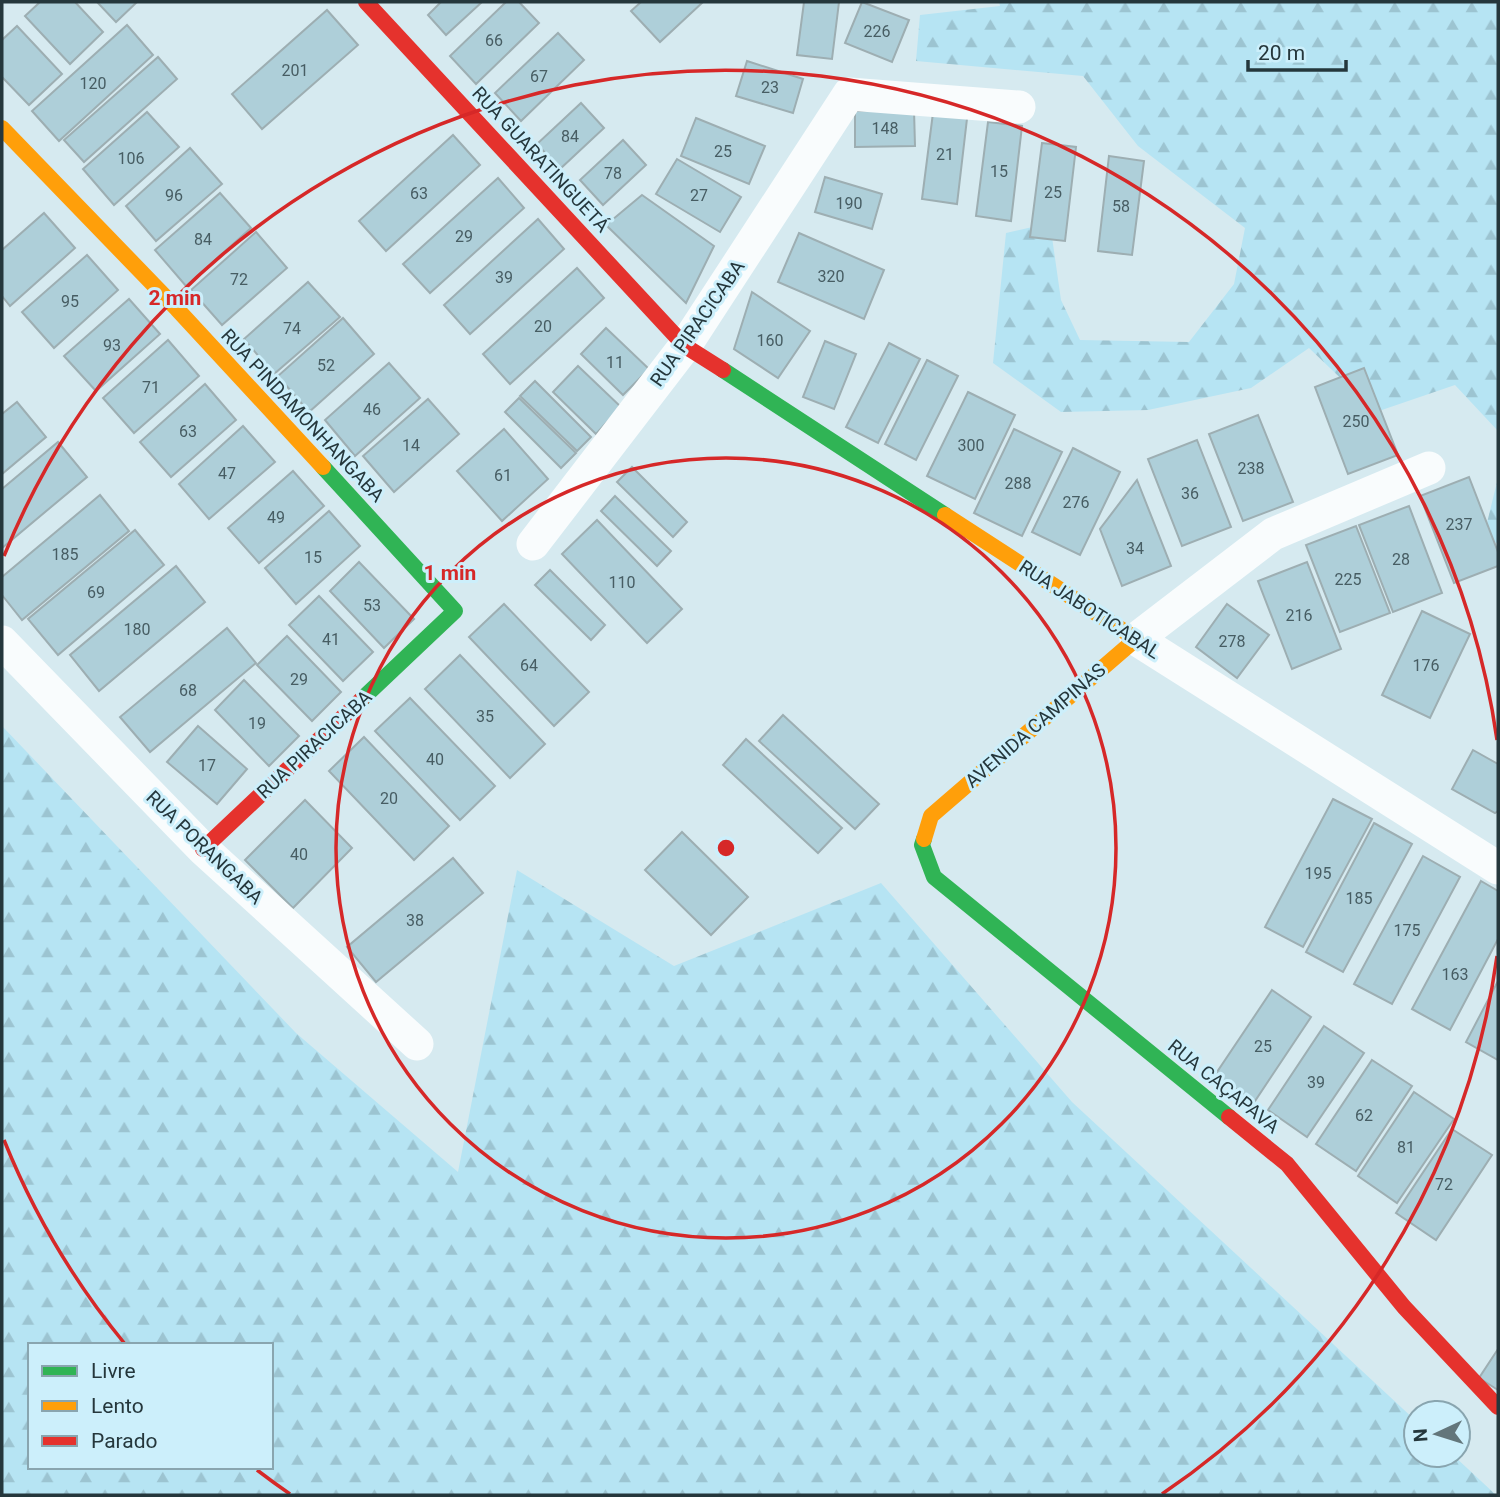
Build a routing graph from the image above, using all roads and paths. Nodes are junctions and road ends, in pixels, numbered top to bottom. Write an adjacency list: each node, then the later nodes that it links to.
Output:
1 (366, 2): 4 (street, RUA GUARATINGUETÁ)
2 (1019, 107): 4 (street, RUA PIRACICABA)
3 (2, 128): 7 (street, RUA PINDAMONHANGABA)
4 (685, 346): 6 (street, RUA PIRACICABA); 8 (street, RUA JABOTICABAL)
5 (1429, 468): 8 (street, AVENIDA CAMPINAS)
6 (533, 544)
7 (455, 611): 11 (street, RUA PIRACICABA)
8 (1136, 639): 10 (street, AVENIDA CAMPINAS); 12 (street, RUA JABOTICABAL)
9 (2, 642): 11 (street, RUA PORANGABA)
10 (931, 816): 14 (street, RUA CAÇAPAVA)
11 (203, 849): 13 (street, RUA PORANGABA)
12 (1498, 868)
13 (417, 1044)
14 (1498, 1407)

